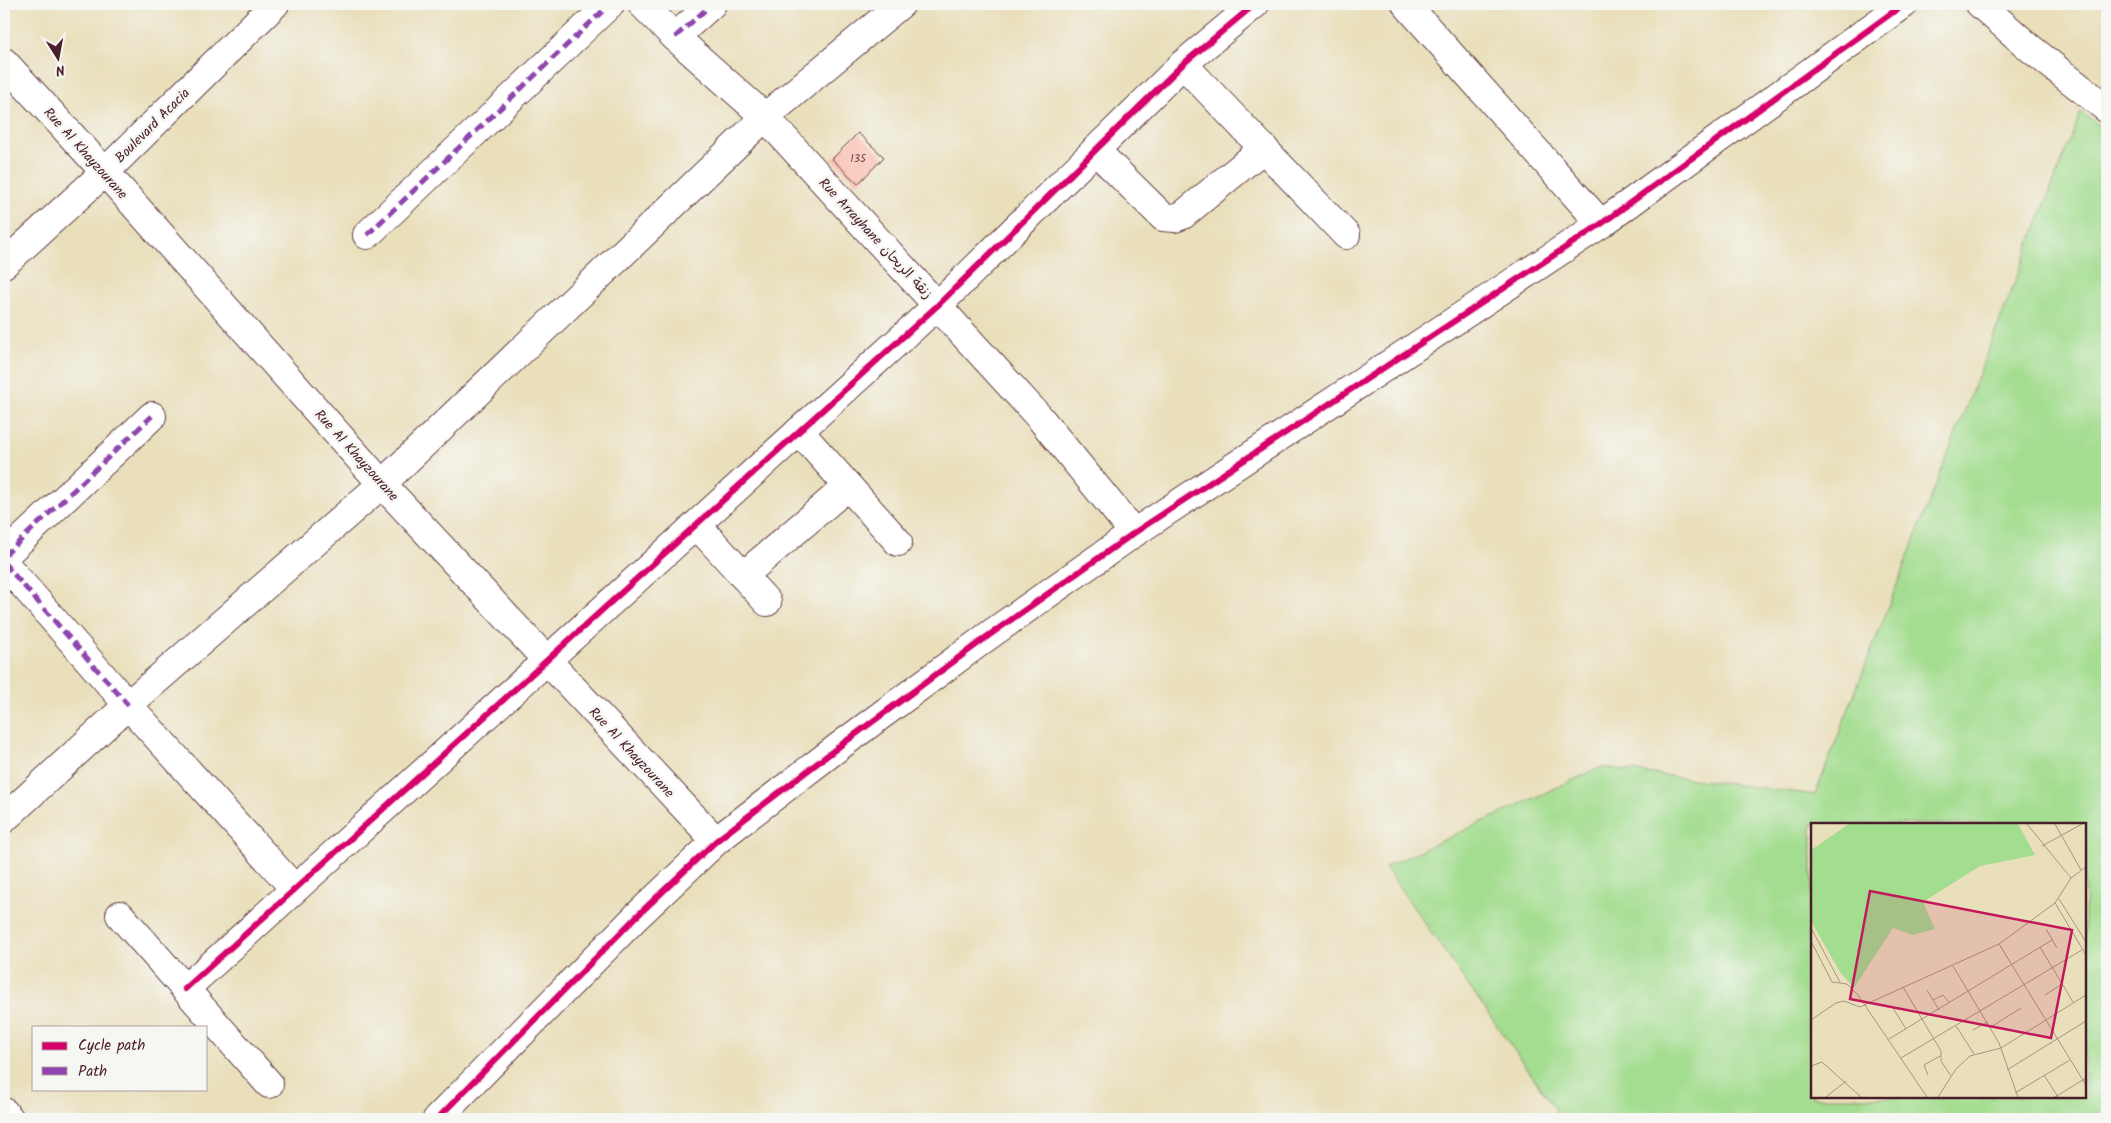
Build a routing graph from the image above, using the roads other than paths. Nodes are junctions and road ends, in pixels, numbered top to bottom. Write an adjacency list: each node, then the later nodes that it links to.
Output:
1 (275, 4): 17 (street, Boulevard Acacia)
2 (610, 4): 20 (street)
3 (642, 4): 10 (street, Rue Arrayhane زنقة الريحان)
4 (712, 4): 10 (street)
5 (901, 4): 14 (street)
6 (1255, 4): 12 (street)
7 (1406, 4): 18 (street)
8 (1904, 4): 18 (street)
9 (1980, 4): 13 (street)
10 (675, 37): 14 (street, Rue Arrayhane زنقة الريحان)
11 (4, 62): 17 (street, Rue Al Khayzourane)
12 (1183, 64): 15 (street); 16 (street)
13 (2107, 109)
14 (765, 117): 22 (street, Rue Arrayhane زنقة الريحان); 25 (street)
15 (1264, 148): 16 (street); 19 (street)
16 (1095, 150): 22 (street)
17 (105, 172): 21 (street, Boulevard Acacia); 25 (street, Rue Al Khayzourane)
18 (1601, 224): 28 (street)
19 (1346, 234)
20 (367, 236)
21 (4, 264)
22 (938, 305): 24 (street); 28 (street, Rue Arrayhane زنقة الريحان)
23 (152, 416): 30 (street)
24 (799, 431): 26 (street); 27 (street)
25 (382, 484): 34 (street, Rue Al Khayzourane); 35 (street)
26 (848, 486): 29 (street); 32 (street)
27 (697, 525): 32 (street); 34 (street)
28 (1134, 533): 37 (street)
29 (898, 542)
30 (4, 556)
31 (4, 563): 35 (street)
32 (743, 576): 33 (street)
33 (767, 602)
34 (547, 662): 37 (street, Rue Al Khayzourane); 38 (street)
35 (128, 705): 36 (street); 38 (street)
36 (4, 819)
37 (716, 841): 44 (street)
38 (294, 888): 40 (street)
39 (120, 915): 40 (street)
40 (185, 989): 41 (street)
41 (269, 1084)
42 (4, 1112): 43 (street)
43 (10, 1119)
44 (437, 1119)

